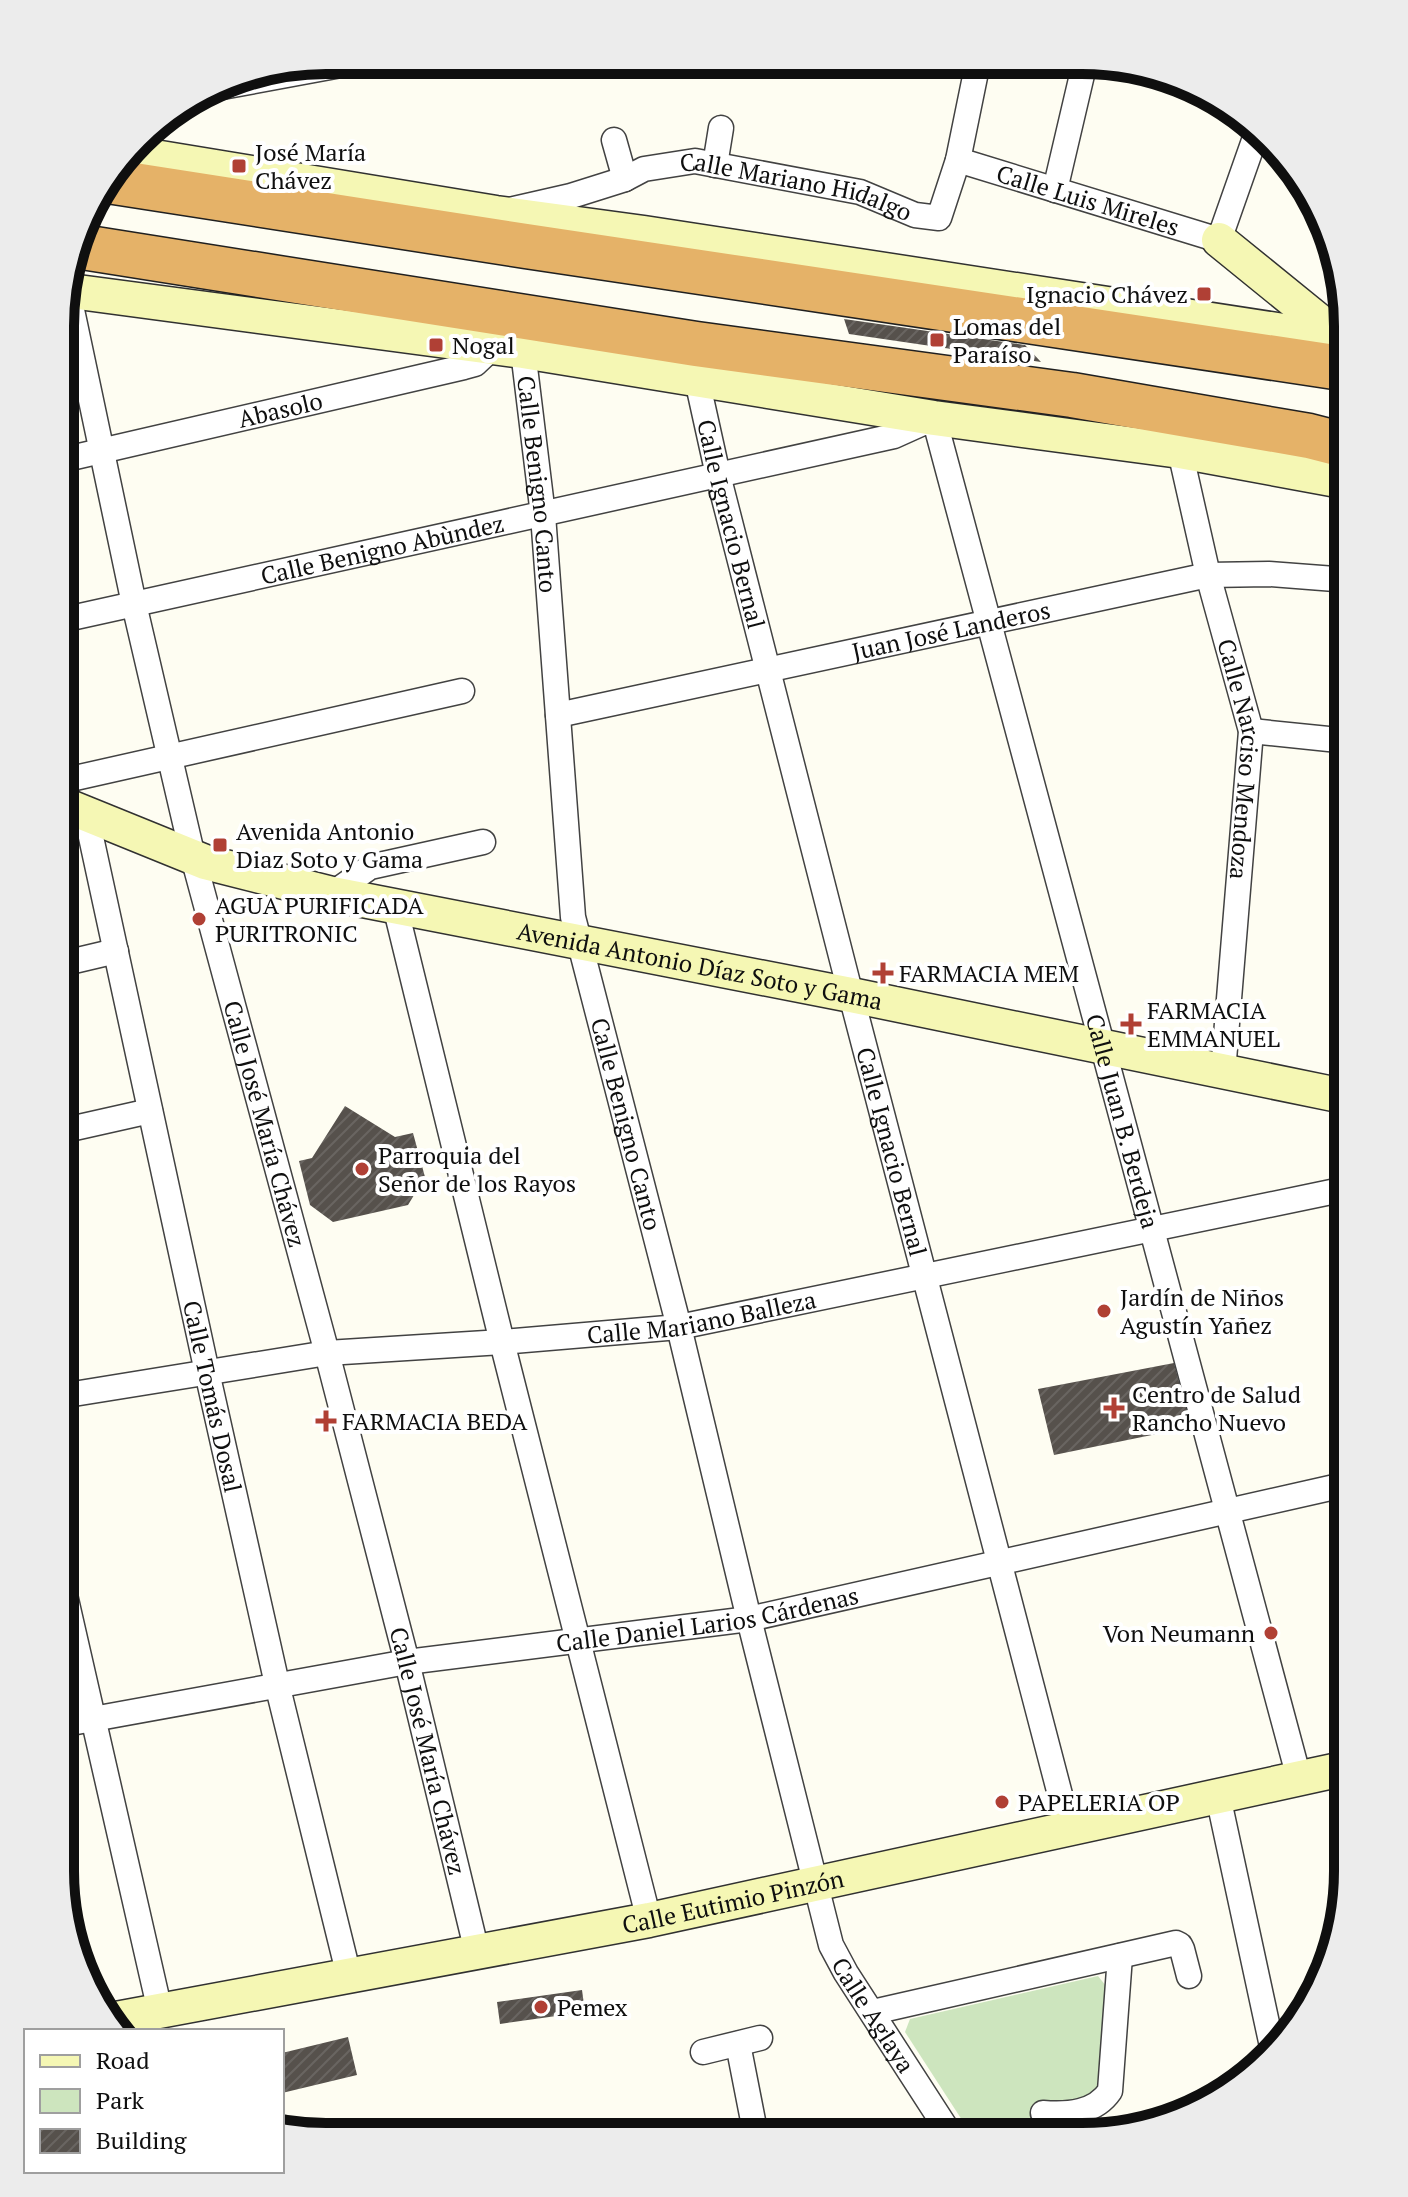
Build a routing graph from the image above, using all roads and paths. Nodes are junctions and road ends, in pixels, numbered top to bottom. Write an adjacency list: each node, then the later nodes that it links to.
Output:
1 (976, 74): 7 (street, Calle Mariano Hidalgo)
2 (1082, 74): 12 (street)
3 (721, 128): 8 (street)
4 (614, 140): 10 (street)
5 (1253, 142): 15 (street)
6 (142, 155): 9 (street)
7 (958, 160): 8 (street, Calle Mariano Hidalgo); 12 (street, Calle Luis Mireles)
8 (715, 165): 10 (street, Calle Mariano Hidalgo)
9 (220, 167): 13 (street); 14 (street)
10 (625, 179): 14 (street, Calle Mariano Hidalgo)
11 (119, 183): 13 (highway)
12 (1055, 190): 15 (street, Calle Luis Mireles)
13 (298, 210): 20 (highway)
14 (496, 213): 21 (street)
15 (1219, 240): 19 (street)
16 (86, 248): 25 (highway)
17 (76, 292): 22 (street)
18 (74, 331): 26 (street, Calle José María Chávez)
19 (1334, 340)
20 (1334, 348)
21 (1334, 348)
22 (508, 349): 23 (street); 26 (street, Abasolo); 31 (street, Calle Benigno Canto)
23 (697, 380): 24 (street); 29 (street, Calle Ignacio Bernal)
24 (934, 418): 27 (street); 29 (street, Calle Benigno Abùndez); 36 (street, Calle Juan B. Berdeja)
25 (1334, 442)
26 (101, 451): 28 (street, Abasolo); 34 (street, Calle José María Chávez)
27 (1180, 451): 30 (street); 32 (street, Calle Narciso Mendoza)
28 (74, 457)
29 (718, 475): 31 (street, Calle Benigno Abùndez); 37 (street, Calle Ignacio Bernal)
30 (1334, 479)
31 (543, 515): 34 (street, Calle Benigno Abùndez); 39 (street, Calle Benigno Canto)
32 (1208, 575): 33 (street, Juan José Landeros); 36 (street, Juan José Landeros); 40 (street, Calle Narciso Mendoza)
33 (1334, 579)
34 (134, 604): 35 (street, Calle Benigno Abùndez); 42 (street, Calle José María Chávez)
35 (74, 617)
36 (989, 622): 37 (street, Juan José Landeros); 53 (street, Calle Juan B. Berdeja)
37 (768, 670): 39 (street, Juan José Landeros); 52 (street, Calle Ignacio Bernal)
38 (462, 691): 42 (street)
39 (558, 715): 49 (street, Calle Benigno Canto)
40 (1251, 731): 41 (street); 54 (street, Calle Narciso Mendoza)
41 (1334, 740)
42 (170, 756): 43 (street); 46 (street, Calle José María Chávez)
43 (74, 778)
44 (74, 809): 46 (street, Avenida Antonio Díaz Soto y Gama); 50 (street, Calle Tomás Dosal)
45 (483, 842): 47 (street)
46 (193, 857): 47 (street, Avenida Antonio Díaz Soto y Gama); 63 (street, Calle José María Chávez)
47 (332, 894): 48 (street, Avenida Antonio Díaz Soto y Gama)
48 (395, 906): 49 (street, Avenida Antonio Díaz Soto y Gama); 62 (street)
49 (580, 941): 52 (street, Avenida Antonio Díaz Soto y Gama); 61 (street, Calle Benigno Canto)
50 (116, 951): 51 (street); 56 (street, Calle Tomás Dosal)
51 (74, 961)
52 (851, 995): 53 (street, Avenida Antonio Díaz Soto y Gama); 60 (street, Calle Ignacio Bernal)
53 (1103, 1048): 54 (street, Avenida Antonio Díaz Soto y Gama); 59 (street, Calle Juan B. Berdeja)
54 (1223, 1072): 55 (street, Avenida Antonio Díaz Soto y Gama)
55 (1334, 1094)
56 (150, 1111): 57 (street); 64 (street, Calle Tomás Dosal)
57 (74, 1128)
58 (1333, 1192): 59 (street, Calle Mariano Balleza)
59 (1152, 1229): 60 (street, Calle Mariano Balleza); 67 (street, Calle Juan B. Berdeja)
60 (926, 1276): 61 (street, Calle Mariano Balleza); 68 (street, Calle Ignacio Bernal)
61 (679, 1327): 62 (street, Calle Mariano Balleza); 69 (street, Calle Benigno Canto)
62 (502, 1342): 63 (street, Calle Mariano Balleza); 71 (street)
63 (327, 1353): 64 (street, Calle Mariano Balleza); 72 (street, Calle José María Chávez)
64 (207, 1372): 65 (street, Calle Mariano Balleza); 73 (street, Calle Tomás Dosal)
65 (74, 1394)
66 (1333, 1487): 67 (street, Calle Daniel Larios Cárdenas)
67 (1227, 1511): 68 (street, Calle Daniel Larios Cárdenas); 77 (street, Calle Juan B. Berdeja)
68 (1001, 1563): 69 (street, Calle Daniel Larios Cárdenas); 79 (street, Calle Ignacio Bernal)
69 (749, 1619): 71 (street, Calle Daniel Larios Cárdenas); 80 (street, Calle Benigno Canto)
70 (74, 1635): 74 (street)
71 (577, 1640): 72 (street, Calle Daniel Larios Cárdenas); 81 (street)
72 (407, 1662): 73 (street, Calle Daniel Larios Cárdenas); 82 (street, Calle José María Chávez)
73 (277, 1684): 74 (street, Calle Daniel Larios Cárdenas); 84 (street, Calle Tomás Dosal)
74 (93, 1719): 75 (street, Calle Daniel Larios Cárdenas); 86 (street)
75 (74, 1722)
76 (1333, 1771): 77 (street, Calle Eutimio Pinzón)
77 (1299, 1778): 78 (street, Calle Eutimio Pinzón)
78 (1218, 1796): 79 (street, Calle Eutimio Pinzón); 89 (street)
79 (1069, 1829): 80 (street, Calle Eutimio Pinzón)
80 (814, 1884): 81 (street, Calle Eutimio Pinzón); 87 (street, Calle Aglaya)
81 (649, 1920): 82 (street, Calle Eutimio Pinzón)
82 (477, 1952): 84 (street, Calle Eutimio Pinzón)
83 (1120, 1956): 85 (street); 87 (street); 91 (street)
84 (349, 1976): 86 (street, Calle Eutimio Pinzón)
85 (1189, 1976)
86 (160, 2011): 88 (street, Calle Eutimio Pinzón)
87 (873, 2012): 93 (street, Calle Aglaya)
88 (122, 2018)
89 (1270, 2038)
90 (703, 2052): 92 (street)
91 (1043, 2113)
92 (755, 2123)
93 (943, 2123)

